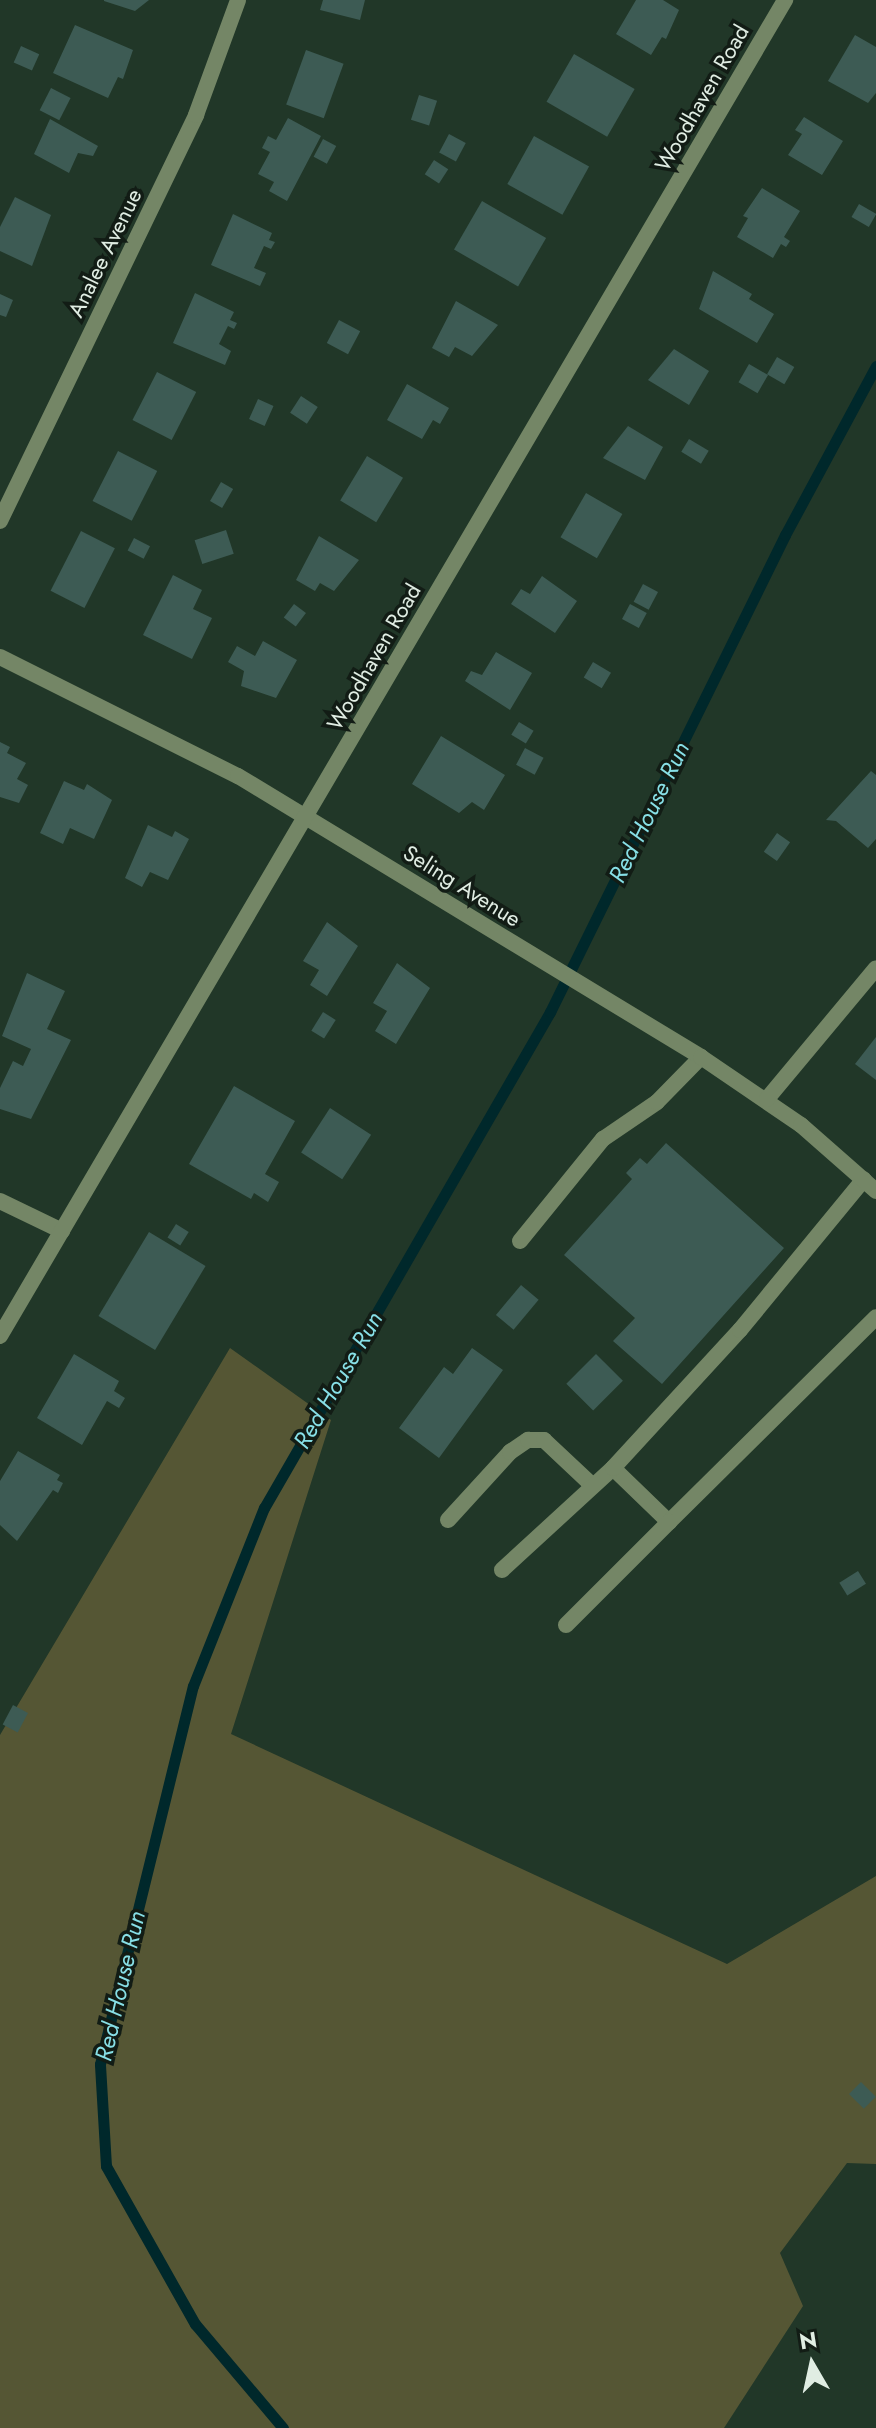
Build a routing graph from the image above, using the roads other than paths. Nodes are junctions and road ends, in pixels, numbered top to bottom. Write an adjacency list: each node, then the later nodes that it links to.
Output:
1 (238, 0): 3 (street, Analee Avenue)
2 (785, 0): 5 (street, Woodhaven Road)
3 (0, 521)
4 (0, 657): 5 (street, Seling Avenue)
5 (306, 816): 7 (street, Seling Avenue); 12 (street, Woodhaven Road)
6 (876, 968): 8 (street)
7 (701, 1057): 8 (street, Seling Avenue); 13 (street)
8 (767, 1099): 9 (street, Seling Avenue)
9 (864, 1179): 10 (street, Seling Avenue); 16 (street)
10 (876, 1191)
11 (0, 1201): 12 (street)
12 (62, 1231): 15 (street, Woodhaven Road)
13 (520, 1241)
14 (876, 1317): 19 (street)
15 (0, 1336)
16 (613, 1468): 17 (street); 19 (street)
17 (593, 1486): 18 (street); 20 (street)
18 (448, 1520)
19 (669, 1522): 21 (street)
20 (502, 1570)
21 (566, 1625)

